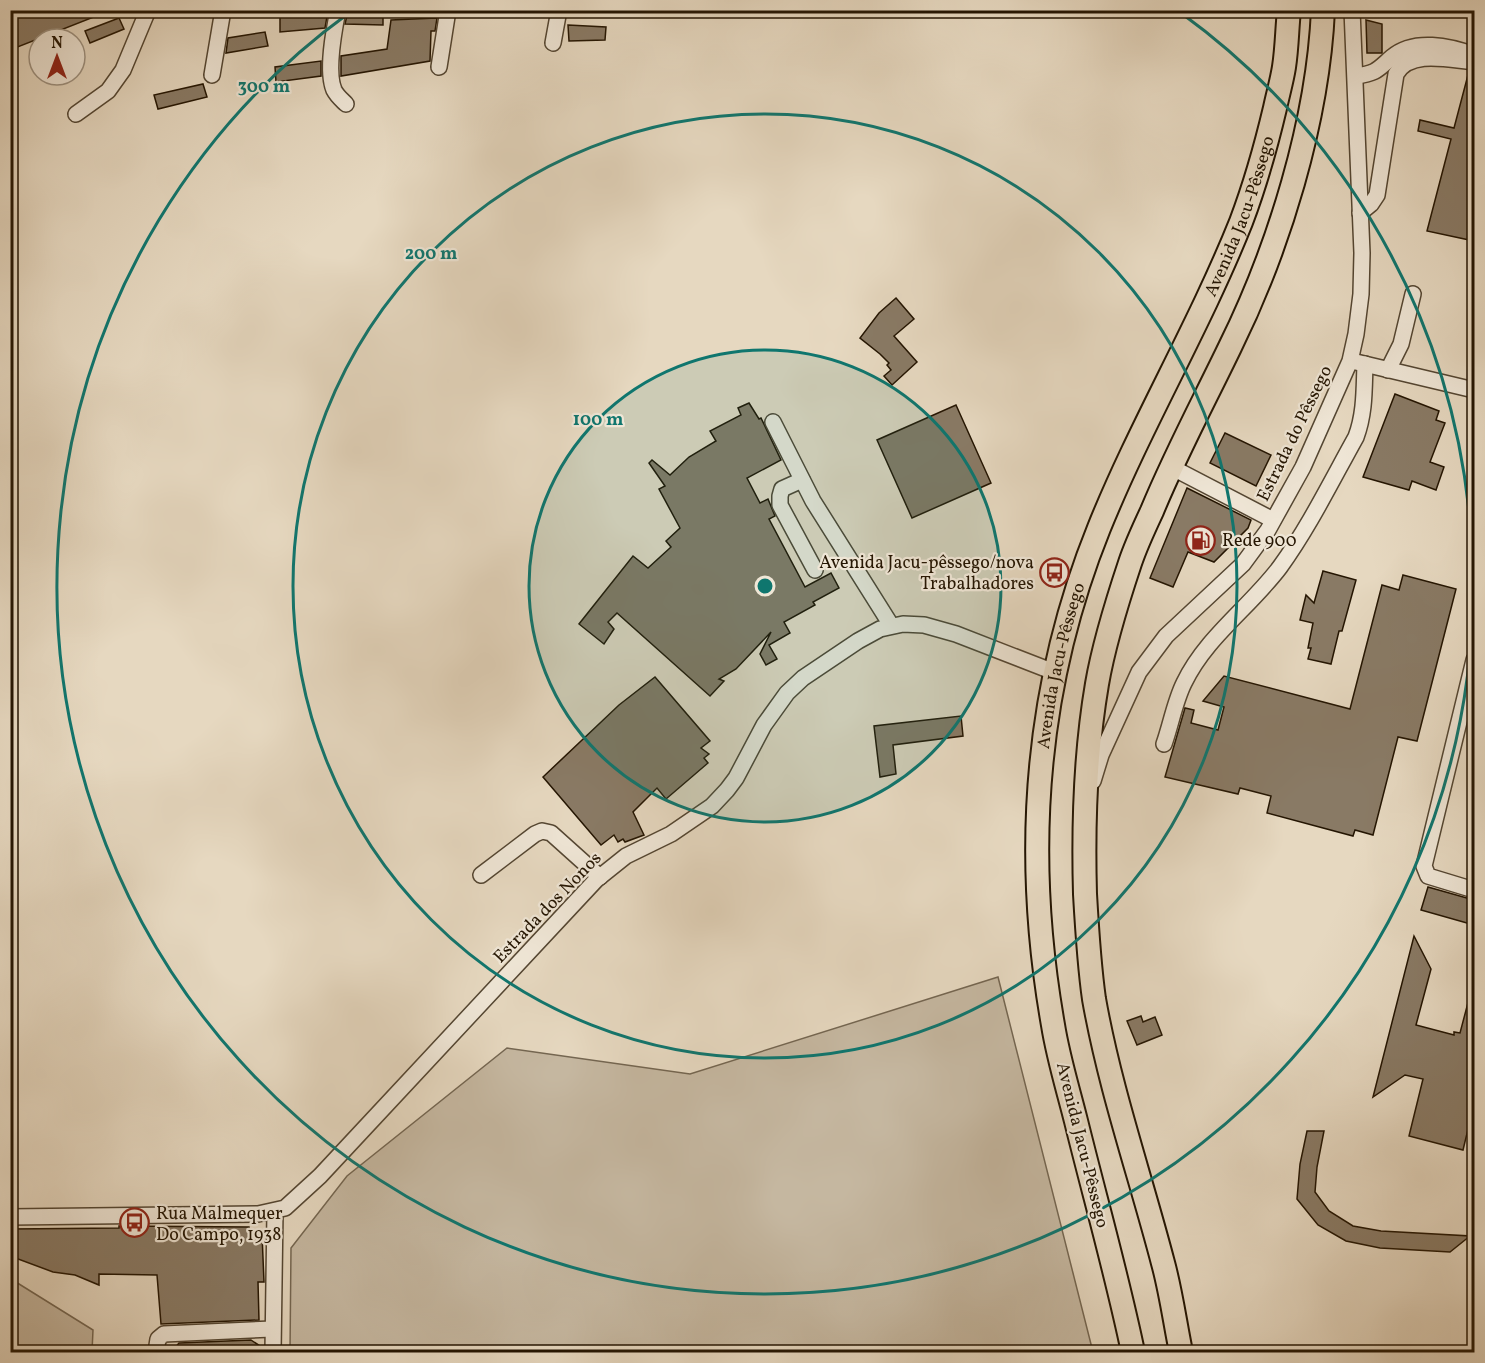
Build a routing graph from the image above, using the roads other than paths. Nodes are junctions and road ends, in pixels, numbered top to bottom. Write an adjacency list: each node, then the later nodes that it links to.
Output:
1 (147, 10): 16 (street)
2 (223, 10): 13 (street)
3 (338, 10): 15 (street)
4 (448, 10): 12 (street)
5 (559, 10): 9 (street)
6 (1288, 10): 29 (highway, Avenida Jacu-Pêssego)
7 (1323, 10): 23 (highway, Avenida Jacu-Pêssego)
8 (1353, 10): 14 (street, Estrada do Pêssego)
9 (553, 43)
10 (1474, 55): 14 (street)
11 (1474, 62): 17 (street)
12 (439, 67)
13 (212, 75)
14 (1356, 76): 17 (street, Estrada do Pêssego)
15 (346, 104)
16 (76, 114)
17 (1360, 213): 19 (street, Estrada do Pêssego)
18 (1413, 294): 20 (street)
19 (1358, 362): 20 (street); 25 (street, Estrada do Pêssego); 30 (street)
20 (1388, 370): 21 (street)
21 (1474, 390)
22 (773, 422): 24 (street)
23 (1172, 467): 25 (street); 31 (highway, Avenida Jacu-Pêssego)
24 (802, 480): 26 (street); 27 (street)
25 (1273, 520): 31 (street, Estrada do Pêssego)
26 (815, 570)
27 (891, 625): 29 (street, Estrada dos Nonos); 33 (street, Estrada dos Nonos)
28 (1474, 660): 34 (street)
29 (1054, 672): 40 (highway, Avenida Jacu-Pêssego)
30 (1164, 744)
31 (1084, 810): 41 (highway, Avenida Jacu-Pêssego)
32 (481, 875): 33 (street)
33 (600, 877): 35 (street, Estrada dos Nonos)
34 (1474, 890)
35 (275, 1211): 36 (street); 37 (street)
36 (10, 1217)
37 (272, 1329): 38 (street); 39 (street)
38 (156, 1353)
39 (273, 1353)
40 (1133, 1353)
41 (1181, 1353)

